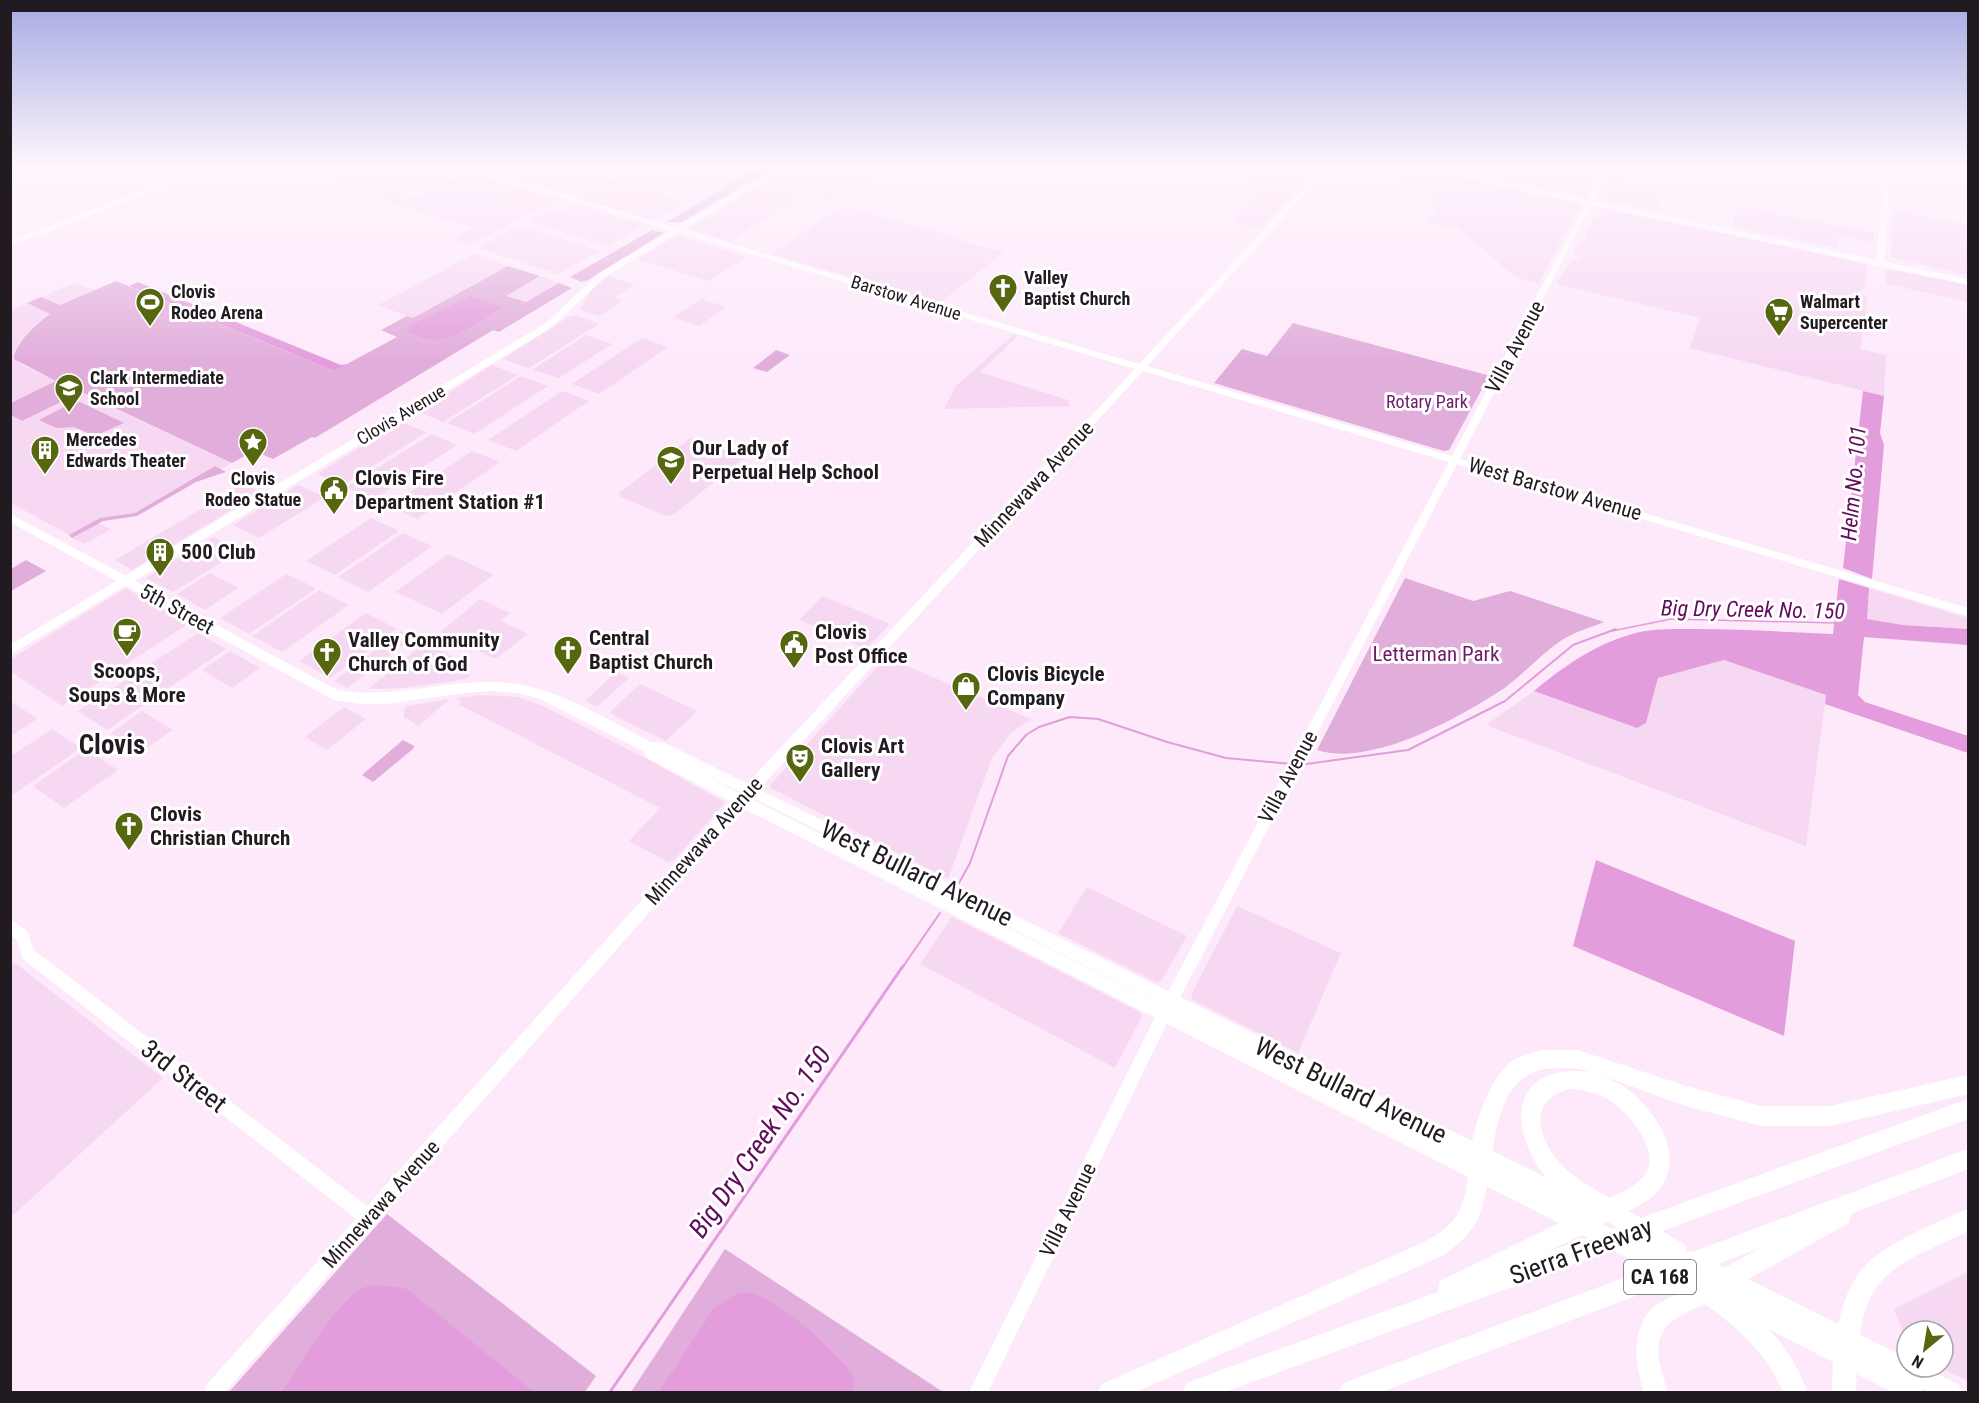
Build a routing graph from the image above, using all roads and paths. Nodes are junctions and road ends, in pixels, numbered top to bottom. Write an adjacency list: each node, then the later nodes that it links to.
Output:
1 (40, 232): 11 (main road)
2 (672, 232): 18 (main road, Clovis Avenue)
3 (684, 232): 15 (main road, Barstow Avenue)
4 (1266, 232): 15 (main road, Minnewawa Avenue)
5 (1575, 232): 16 (main road, Villa Avenue)
6 (1732, 232): 12 (main road)
7 (1734, 232): 10 (main road)
8 (1752, 232): 10 (main road)
9 (1882, 232): 12 (main road)
10 (1780, 238): 12 (main road)
11 (10, 244)
12 (1880, 261): 13 (main road); 14 (main road)
13 (1968, 277)
14 (1968, 282)
15 (1142, 367): 16 (main road, West Barstow Avenue); 21 (main road, Minnewawa Avenue)
16 (1455, 460): 19 (main road, West Barstow Avenue); 27 (main road, Villa Avenue)
17 (10, 517): 18 (main road, 5th Street)
18 (126, 581): 20 (main road, Clovis Avenue); 21 (main road, 5th Street)
19 (1968, 612)
20 (10, 651)
21 (745, 795): 22 (main road, West Bullard Avenue); 23 (main road, West Bullard Avenue); 36 (main road, Minnewawa Avenue)
22 (781, 821): 23 (main road); 24 (main road, West Bullard Avenue)
23 (847, 838): 25 (main road, West Bullard Avenue)
24 (903, 882): 25 (main road); 27 (main road, West Bullard Avenue)
25 (979, 905): 27 (main road, West Bullard Avenue)
26 (10, 925): 36 (main road, 3rd Street)
27 (1167, 1007): 29 (main road, West Bullard Avenue); 31 (main road, West Bullard Avenue); 43 (main road, Villa Avenue)
28 (1968, 1084): 33 (highway)
29 (1307, 1085): 31 (main road); 33 (main road, West Bullard Avenue)
30 (1968, 1109): 40 (highway, Sierra Freeway / CA 168)
31 (1401, 1114): 33 (main road, West Bullard Avenue)
32 (1968, 1159): 34 (highway, CA 168)
33 (1480, 1163): 35 (main road, West Bullard Avenue); 38 (main road, West Bullard Avenue); 44 (highway)
34 (1893, 1187): 46 (highway, CA 168); 47 (highway)
35 (1564, 1190): 38 (highway); 40 (highway)
36 (369, 1218): 42 (main road, Minnewawa Avenue)
37 (1968, 1220): 41 (highway)
38 (1668, 1258): 39 (highway); 39 (main road, West Bullard Avenue)
39 (1750, 1307): 41 (main road, West Bullard Avenue); 48 (highway)
40 (1384, 1321): 45 (highway, Sierra Freeway / CA 168)
41 (1846, 1348): 49 (highway); 50 (main road, West Bullard Avenue); 51 (main road, West Bullard Avenue)
42 (213, 1392)
43 (978, 1392)
44 (1110, 1392)
45 (1194, 1392)
46 (1351, 1392)
47 (1656, 1392)
48 (1795, 1392)
49 (1844, 1392)
50 (1913, 1392)
51 (1952, 1392)

